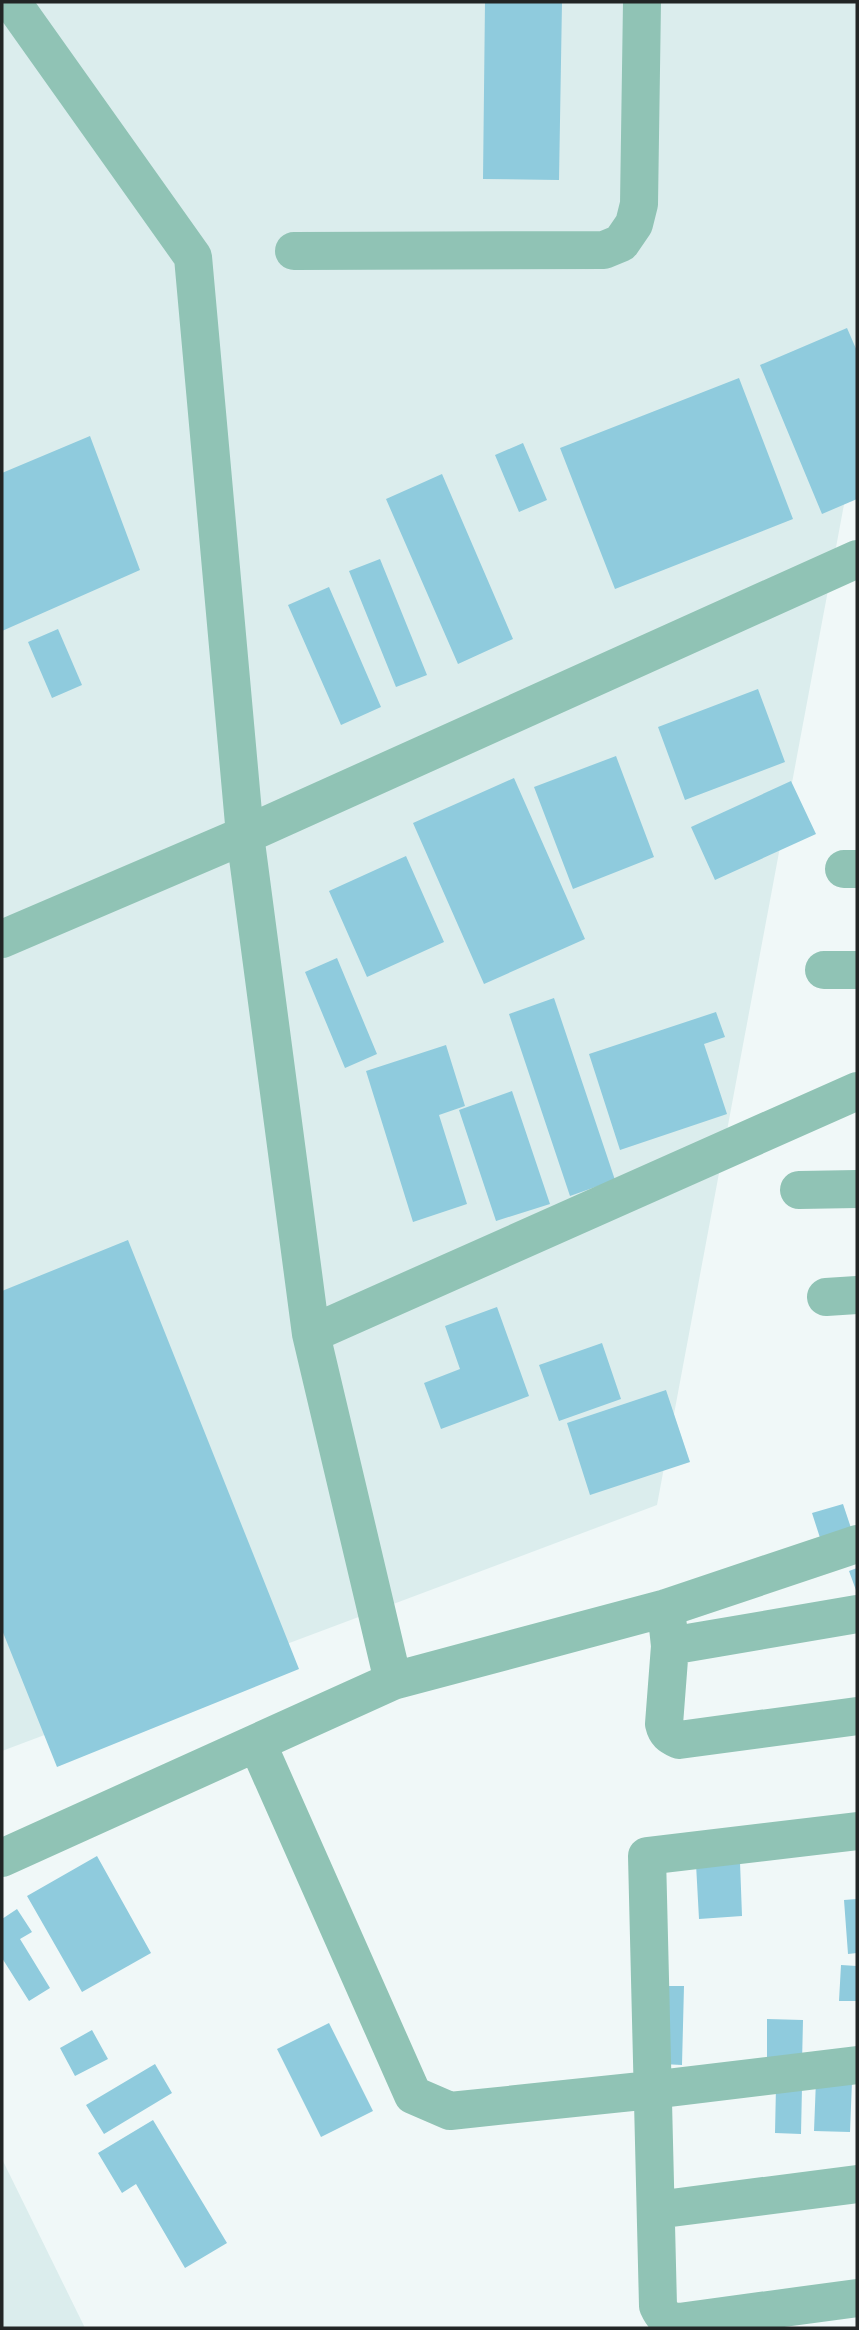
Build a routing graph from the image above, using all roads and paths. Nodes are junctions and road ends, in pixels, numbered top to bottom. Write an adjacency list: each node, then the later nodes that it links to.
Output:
1 (12, 2): 5 (street)
2 (642, 2): 3 (street)
3 (294, 251)
4 (857, 559): 5 (street)
5 (245, 835): 6 (street); 10 (street)
6 (2, 939)
7 (857, 1091): 10 (street)
8 (857, 1189): 9 (street)
9 (799, 1190)
10 (311, 1334): 15 (street)
11 (857, 1544): 12 (street)
12 (666, 1608): 14 (street); 15 (street)
13 (857, 1614): 14 (street)
14 (670, 1646): 16 (street)
15 (393, 1681): 17 (street)
16 (857, 1716)
17 (257, 1743): 19 (street); 21 (street)
18 (857, 1830): 21 (street)
19 (2, 1858)
20 (857, 2065): 21 (street)
21 (652, 2090): 23 (street)
22 (857, 2184): 23 (street)
23 (656, 2210): 24 (street)
24 (857, 2298)

